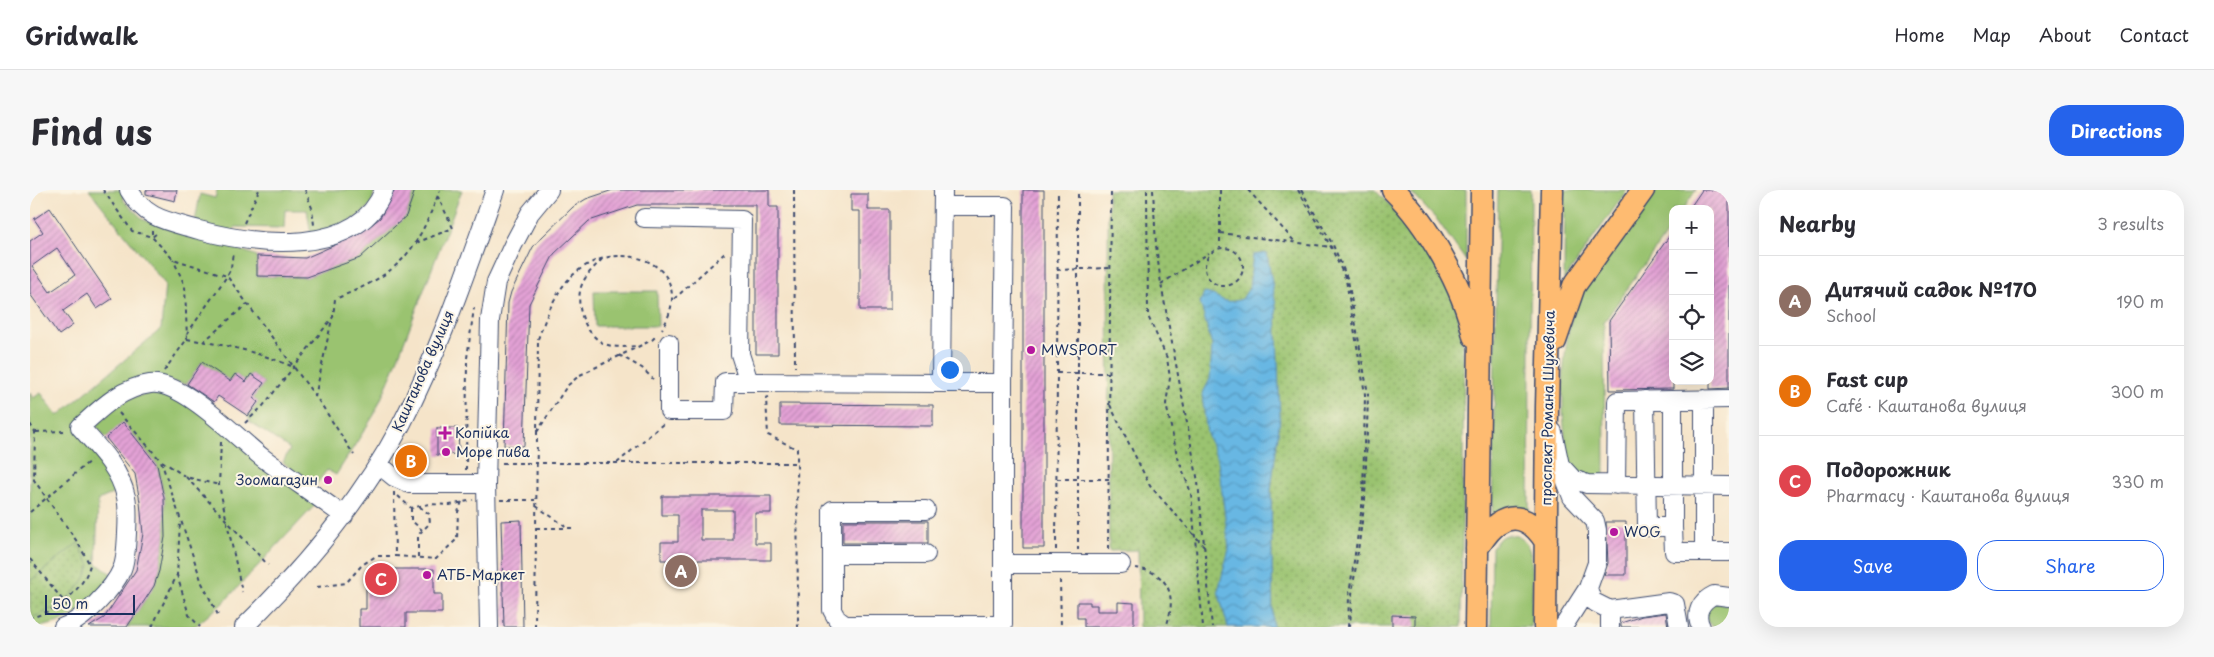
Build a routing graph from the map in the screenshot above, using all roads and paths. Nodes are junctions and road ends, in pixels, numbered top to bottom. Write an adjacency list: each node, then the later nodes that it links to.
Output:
1 (129, 190): 23 (street)
2 (259, 190): 26 (path)
3 (305, 190): 28 (path)
4 (384, 190): 28 (street)
5 (440, 190): 21 (path)
6 (496, 190): 85 (street, Каштанова вулиця)
7 (549, 190): 81 (street)
8 (794, 190): 58 (path)
9 (1058, 190): 38 (path)
10 (1078, 190): 36 (path)
11 (1111, 190): 37 (path)
12 (1147, 190): 116 (path)
13 (1153, 190): 40 (path)
14 (1220, 190): 25 (path)
15 (1248, 190): 29 (path)
16 (1299, 190): 32 (path); 153 (path)
17 (1393, 190): 53 (main road)
18 (1482, 190): 53 (main road)
19 (1552, 190): 51 (main road, проспект Романа Шухевича)
20 (1643, 190): 51 (main road)
21 (438, 196): 30 (path); 30 (path)
22 (943, 198): 59 (street); 60 (street)
23 (150, 215): 26 (street); 34 (path)
24 (644, 218): 27 (street)
25 (1220, 233): 29 (path); 31 (path)
26 (234, 238): 28 (street); 39 (path)
27 (742, 238): 41 (path); 57 (street)
28 (316, 240)
29 (1296, 242): 32 (path)
30 (416, 243): 44 (path)
31 (1220, 247): 33 (path); 33 (path)
32 (1331, 247): 153 (path)
33 (1209, 253): 40 (path)
34 (173, 258): 39 (path); 45 (path)
35 (604, 258): 41 (path); 49 (path); 77 (path)
36 (1078, 268): 37 (path); 38 (path); 55 (path)
37 (1111, 268): 56 (path)
38 (1057, 270): 54 (path)
39 (227, 276): 42 (path); 45 (path)
40 (1161, 284): 118 (path)
41 (674, 299): 49 (path)
42 (246, 304): 47 (path); 52 (path)
43 (474, 308): 93 (path)
44 (333, 317): 52 (path); 64 (path)
45 (187, 334): 46 (path)
46 (187, 339): 47 (path); 61 (path)
47 (203, 342): 52 (path)
48 (669, 343): 63 (street)
49 (638, 346): 50 (path)
50 (619, 354): 63 (path); 77 (path)
51 (1548, 364): 71 (main road, проспект Романа Шухевича)
52 (293, 367): 64 (path); 75 (path)
53 (1480, 367): 119 (main road)
54 (1057, 373): 55 (path); 90 (path)
55 (1078, 373): 56 (path); 91 (path)
56 (1110, 373): 70 (path)
57 (750, 382): 58 (street); 72 (street)
58 (795, 382): 59 (street)
59 (941, 383): 60 (street)
60 (1003, 383): 127 (street)
61 (155, 384): 69 (street); 75 (street)
62 (774, 394): 84 (path)
63 (669, 396): 72 (street)
64 (315, 397): 79 (path)
65 (1704, 399): 66 (street); 68 (street); 120 (street)
66 (1729, 399)
67 (1645, 400): 68 (street); 95 (street); 111 (street)
68 (1673, 400): 111 (street)
69 (109, 401): 74 (street); 80 (path)
70 (1109, 403): 92 (path); 116 (path)
71 (1547, 407): 87 (street); 117 (main road, проспект Романа Шухевича)
72 (677, 411): 83 (path)
73 (30, 424): 76 (path)
74 (80, 427): 76 (path); 78 (street)
75 (228, 428): 94 (path); 108 (street)
76 (35, 432): 88 (path)
77 (537, 432): 82 (path)
78 (101, 451): 100 (path); 141 (street)
79 (354, 455)
80 (161, 461): 89 (path); 110 (path)
81 (487, 463): 82 (path); 99 (street)
82 (537, 463): 83 (path); 101 (path)
83 (618, 463): 84 (path)
84 (797, 463): 148 (path)
85 (378, 464): 93 (street); 108 (street, Каштанова вулиця)
86 (30, 465): 88 (path)
87 (1560, 465): 95 (street); 134 (street)
88 (34, 467): 100 (path)
89 (186, 477): 94 (path); 109 (path)
90 (1057, 479): 91 (path); 128 (path)
91 (1078, 479): 92 (path); 129 (path)
92 (1108, 479): 130 (path)
93 (466, 483): 99 (street)
94 (219, 485): 109 (path)
95 (1612, 485): 96 (street)
96 (1729, 486)
97 (389, 487): 98 (path)
98 (394, 492): 105 (path); 124 (path)
99 (487, 492): 101 (path); 102 (path); 146 (street)
100 (46, 498): 107 (path); 137 (path)
101 (536, 500): 103 (path)
102 (462, 501): 104 (path); 125 (path)
103 (536, 506): 112 (path); 113 (path)
104 (420, 507): 105 (path); 115 (path)
105 (411, 508): 115 (path)
106 (926, 510): 122 (street)
107 (30, 512)
108 (344, 516): 145 (street, Каштанова вулиця)
109 (226, 520): 131 (path); 135 (path)
110 (180, 521): 132 (path); 138 (path)
111 (1673, 527): 120 (street)
112 (536, 528): 113 (path); 147 (path)
113 (568, 528): 114 (path)
114 (576, 528)
115 (423, 530): 125 (path)
116 (1196, 538): 118 (path); 151 (path)
117 (1546, 542): 119 (main road); 155 (main road, проспект Романа Шухевича)
118 (1204, 547): 152 (path)
119 (1477, 548): 154 (main road)
120 (1704, 552): 121 (street)
121 (1729, 552)
122 (832, 554): 123 (street); 142 (street)
123 (926, 554)
124 (395, 556): 125 (path); 133 (path)
125 (418, 557)
126 (30, 558): 137 (path)
127 (1004, 564): 128 (street); 142 (street)
128 (1056, 564): 129 (street); 149 (path)
129 (1078, 564): 130 (street)
130 (1114, 564): 150 (path)
131 (268, 565)
132 (177, 575): 143 (path); 144 (path)
133 (317, 587)
134 (1588, 588): 140 (street); 156 (street)
135 (242, 592)
136 (1729, 597): 158 (street)
137 (63, 600): 139 (path); 141 (path)
138 (218, 615)
139 (30, 618)
140 (1610, 618): 157 (street)
141 (71, 623)
142 (844, 626)
143 (152, 627)
144 (200, 627)
145 (244, 627)
146 (489, 627)
147 (535, 627)
148 (798, 627)
149 (1061, 627)
150 (1166, 627)
151 (1203, 627)
152 (1212, 627)
153 (1349, 627)
154 (1476, 627)
155 (1545, 627)
156 (1563, 627)
157 (1680, 627)
158 (1702, 627)

